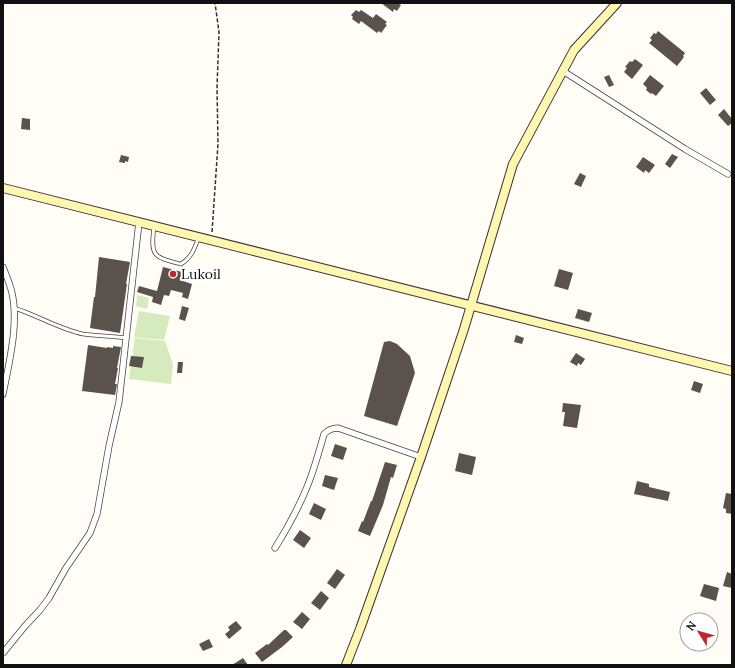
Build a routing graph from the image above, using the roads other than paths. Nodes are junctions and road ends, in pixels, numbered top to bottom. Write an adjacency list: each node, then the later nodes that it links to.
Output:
1 (617, 3): 2 (main road)
2 (563, 71): 3 (street); 9 (main road)
3 (731, 174)
4 (3, 189): 5 (main road)
5 (139, 222): 6 (main road); 11 (street)
6 (154, 226): 7 (main road); 7 (lane)
7 (198, 237): 9 (main road)
8 (3, 267): 10 (street)
9 (471, 305): 12 (main road); 14 (main road)
10 (14, 308): 11 (lane); 13 (street)
11 (126, 338): 16 (street)
12 (732, 371)
13 (3, 394)
14 (421, 457): 15 (street); 17 (main road)
15 (275, 548)
16 (3, 653)
17 (346, 665)

